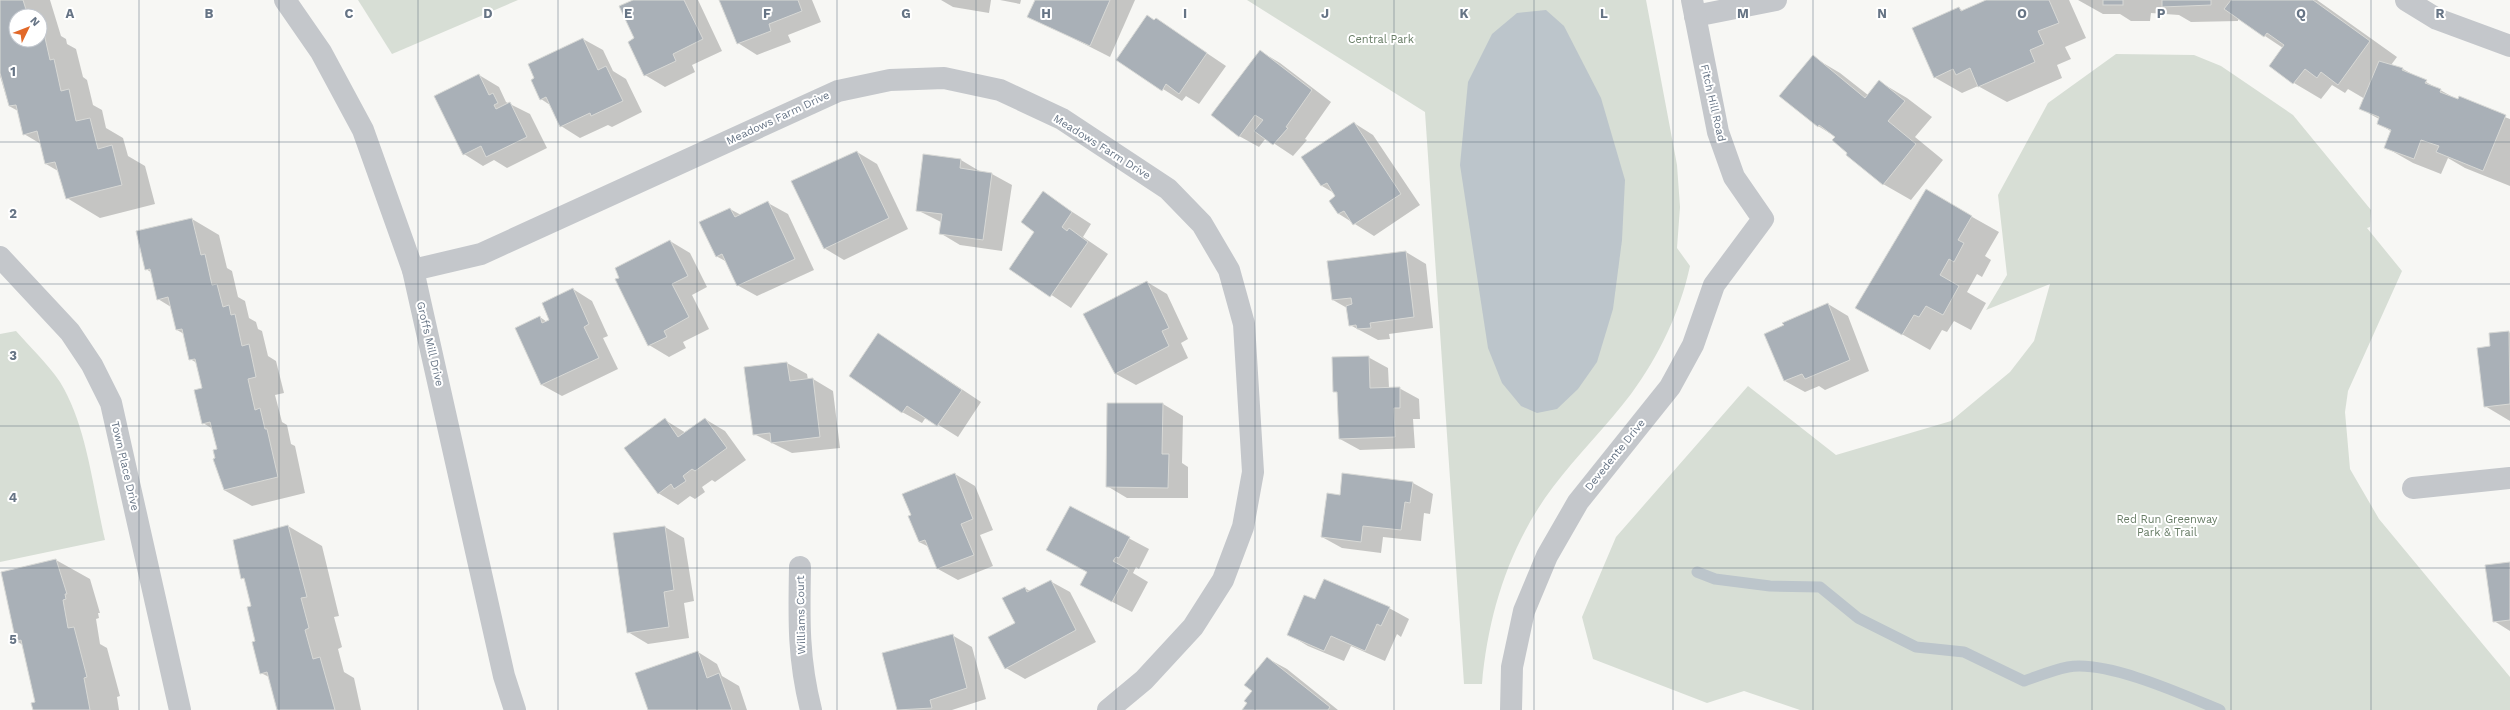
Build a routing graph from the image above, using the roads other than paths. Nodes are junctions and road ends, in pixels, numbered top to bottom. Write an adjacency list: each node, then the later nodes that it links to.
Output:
1 (285, 0): 8 (street, Groffs Mill Drive)
2 (1776, 0): 4 (street)
3 (2406, 0): 5 (street)
4 (1694, 8): 6 (street, Fitch Hill Road)
5 (2510, 46)
6 (1763, 219): 16 (street, Devedente Drive)
7 (0, 257): 12 (street, Town Place Drive)
8 (413, 270): 13 (street, Groffs Mill Drive); 15 (street, Meadows Farm Drive)
9 (2510, 478): 10 (street)
10 (2413, 488)
11 (800, 567): 14 (street, Williams Court)
12 (180, 710)
13 (516, 710)
14 (811, 710)
15 (1108, 710)
16 (1511, 710)

